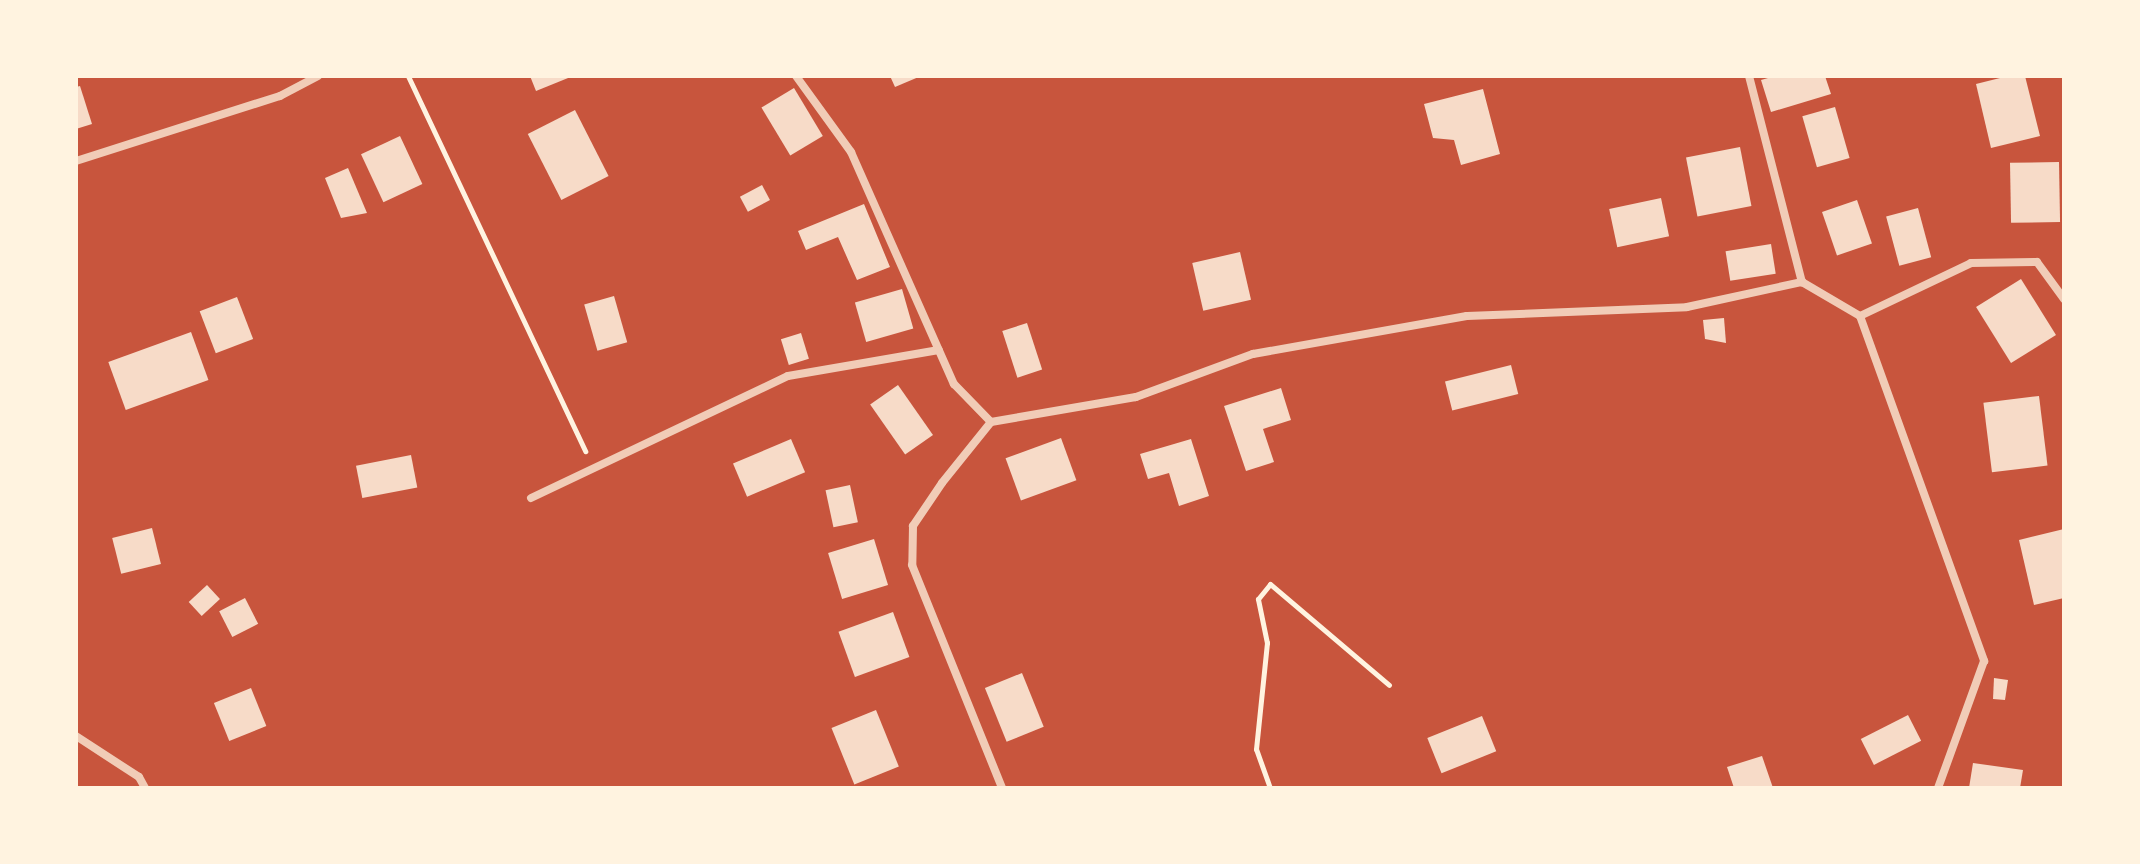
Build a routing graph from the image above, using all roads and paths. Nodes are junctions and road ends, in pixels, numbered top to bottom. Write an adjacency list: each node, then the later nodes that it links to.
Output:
1 (318, 76): 5 (street)
2 (408, 76): 11 (path)
3 (796, 76): 9 (street)
4 (1749, 76): 6 (street)
5 (76, 161)
6 (1802, 282): 8 (street); 10 (street)
7 (2064, 299): 8 (street)
8 (1860, 316): 18 (street)
9 (939, 350): 10 (street); 11 (street)
10 (991, 422): 16 (street)
11 (594, 468): 12 (street)
12 (531, 498)
13 (1389, 685): 17 (path)
14 (76, 736): 15 (street)
15 (145, 788)
16 (1002, 788)
17 (1270, 788)
18 (1938, 788)

